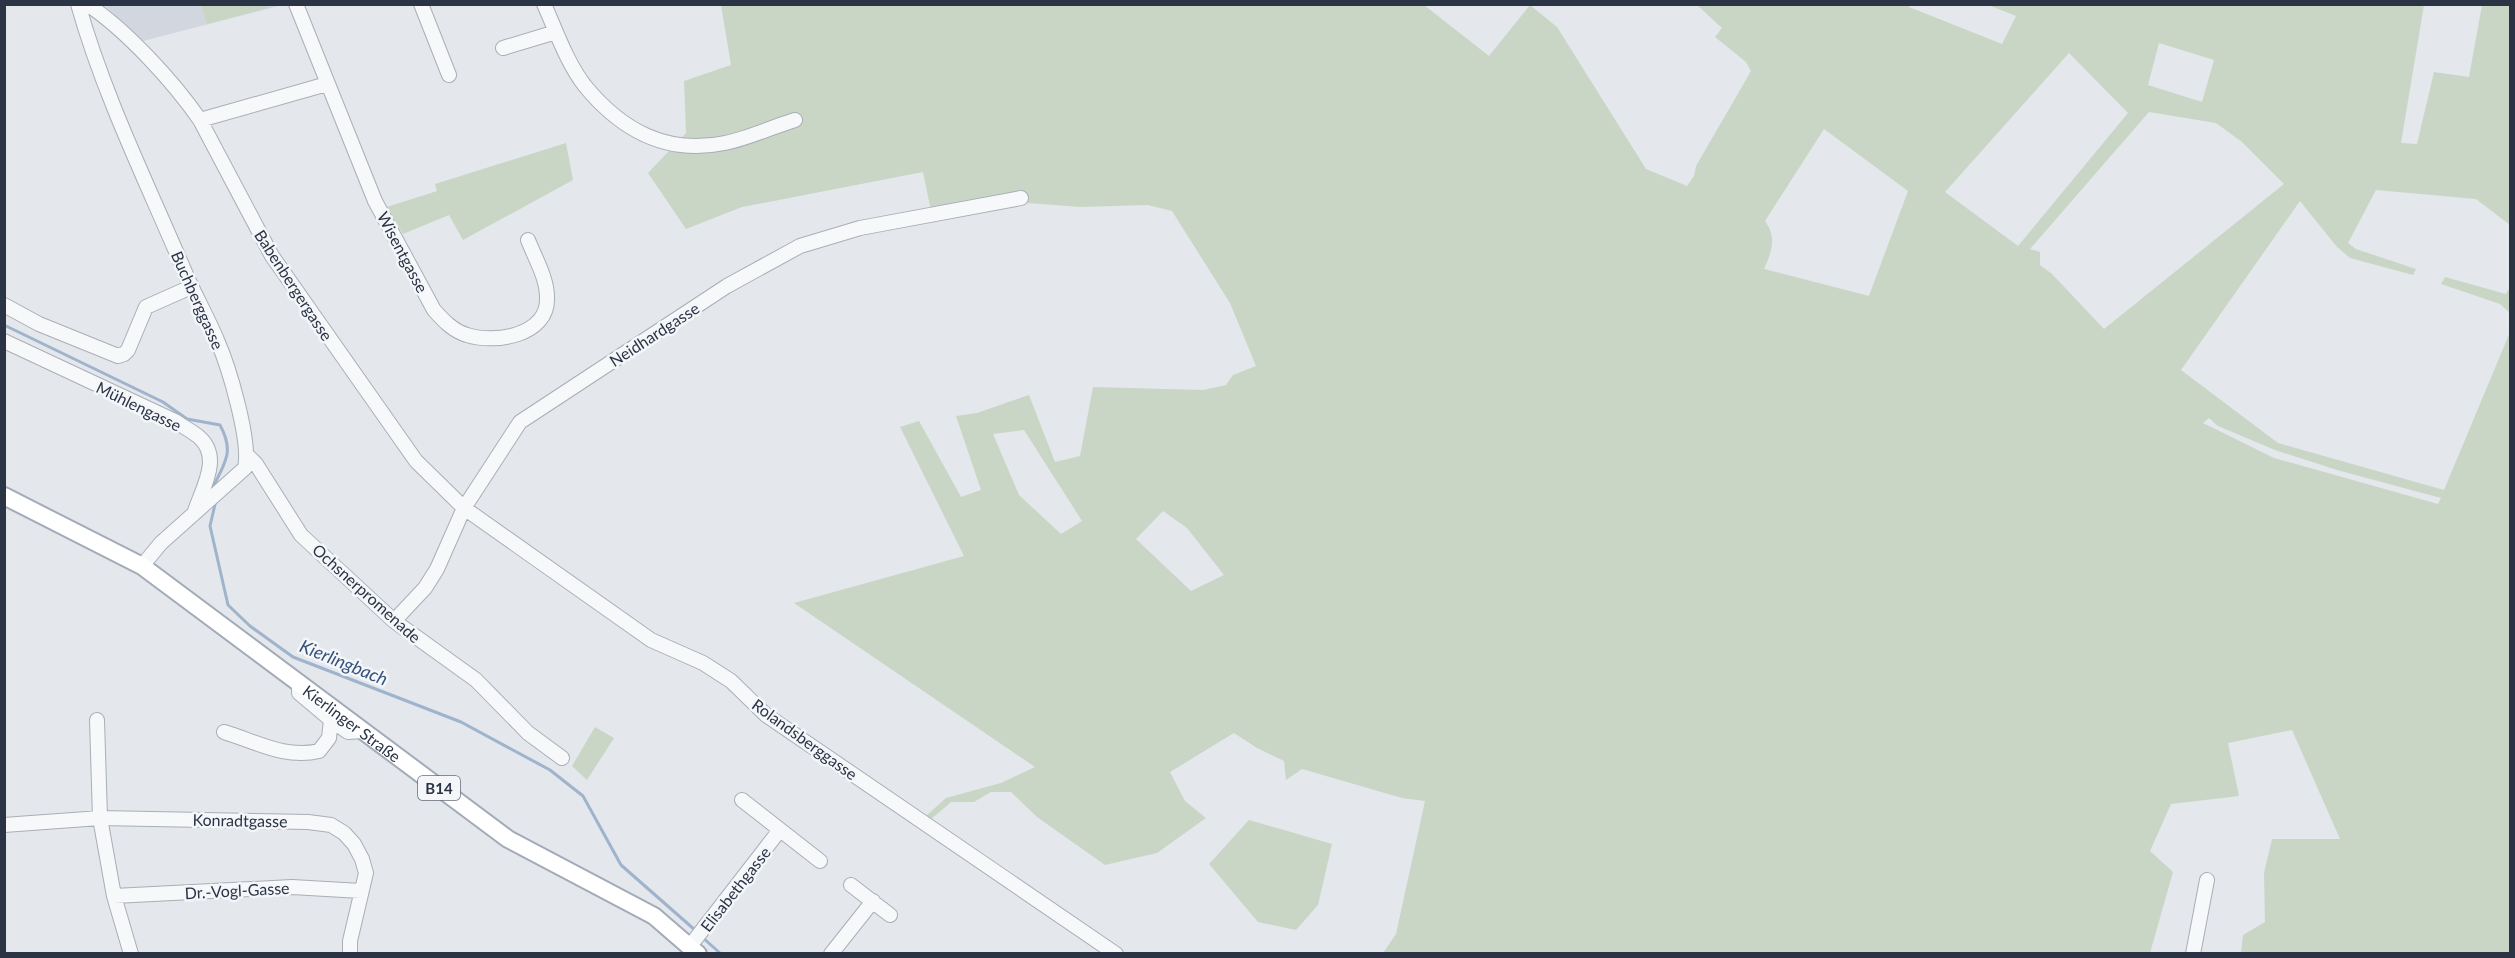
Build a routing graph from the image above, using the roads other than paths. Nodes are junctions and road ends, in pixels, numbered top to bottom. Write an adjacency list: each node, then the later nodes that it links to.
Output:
1 (78, 4): 14 (street, Buchberggasse)
2 (87, 4): 10 (street, Babenbergergasse)
3 (296, 4): 9 (street, Wisentgasse)
4 (421, 4): 8 (street)
5 (544, 4): 6 (street)
6 (556, 32): 7 (street); 11 (street)
7 (503, 48)
8 (449, 75)
9 (327, 84): 10 (street); 13 (street, Wisentgasse)
10 (200, 120): 19 (street, Babenbergergasse)
11 (795, 120)
12 (1021, 198): 19 (street, Neidhardgasse)
13 (528, 240)
14 (191, 287): 15 (street); 17 (street, Buchberggasse)
15 (4, 305)
16 (4, 341): 20 (street, Mühlengasse)
17 (248, 456): 20 (street); 22 (street, Ochsnerpromenade)
18 (4, 496): 21 (main road, Kierlinger Straße / B14)
19 (464, 508): 22 (street, Neidhardgasse); 44 (street, Rolandsberggasse)
20 (194, 513): 21 (street)
21 (142, 566): 23 (main road, Kierlinger Straße / B14)
22 (394, 621): 28 (street, Ochsnerpromenade)
23 (299, 682): 25 (street); 26 (main road, Kierlinger Straße / B14)
24 (97, 720): 30 (street)
25 (331, 720): 26 (street); 27 (street)
26 (363, 731): 40 (main road, Kierlinger Straße / B14)
27 (224, 732)
28 (562, 758)
29 (742, 800): 32 (street, Elisabethgasse)
30 (100, 818): 31 (street, Konradtgasse); 36 (street, Konradtgasse); 37 (street)
31 (4, 825)
32 (780, 831): 33 (street, Elisabethgasse); 40 (street, Elisabethgasse)
33 (820, 861)
34 (2207, 880): 45 (street)
35 (851, 885): 38 (street)
36 (361, 891): 37 (street, Dr.-Vogl-Gasse); 42 (street, Konradtgasse)
37 (114, 896): 41 (street)
38 (873, 901): 39 (street); 43 (street)
39 (890, 915)
40 (696, 943)
41 (131, 954)
42 (350, 954)
43 (831, 954)
44 (1116, 954)
45 (2193, 954)

